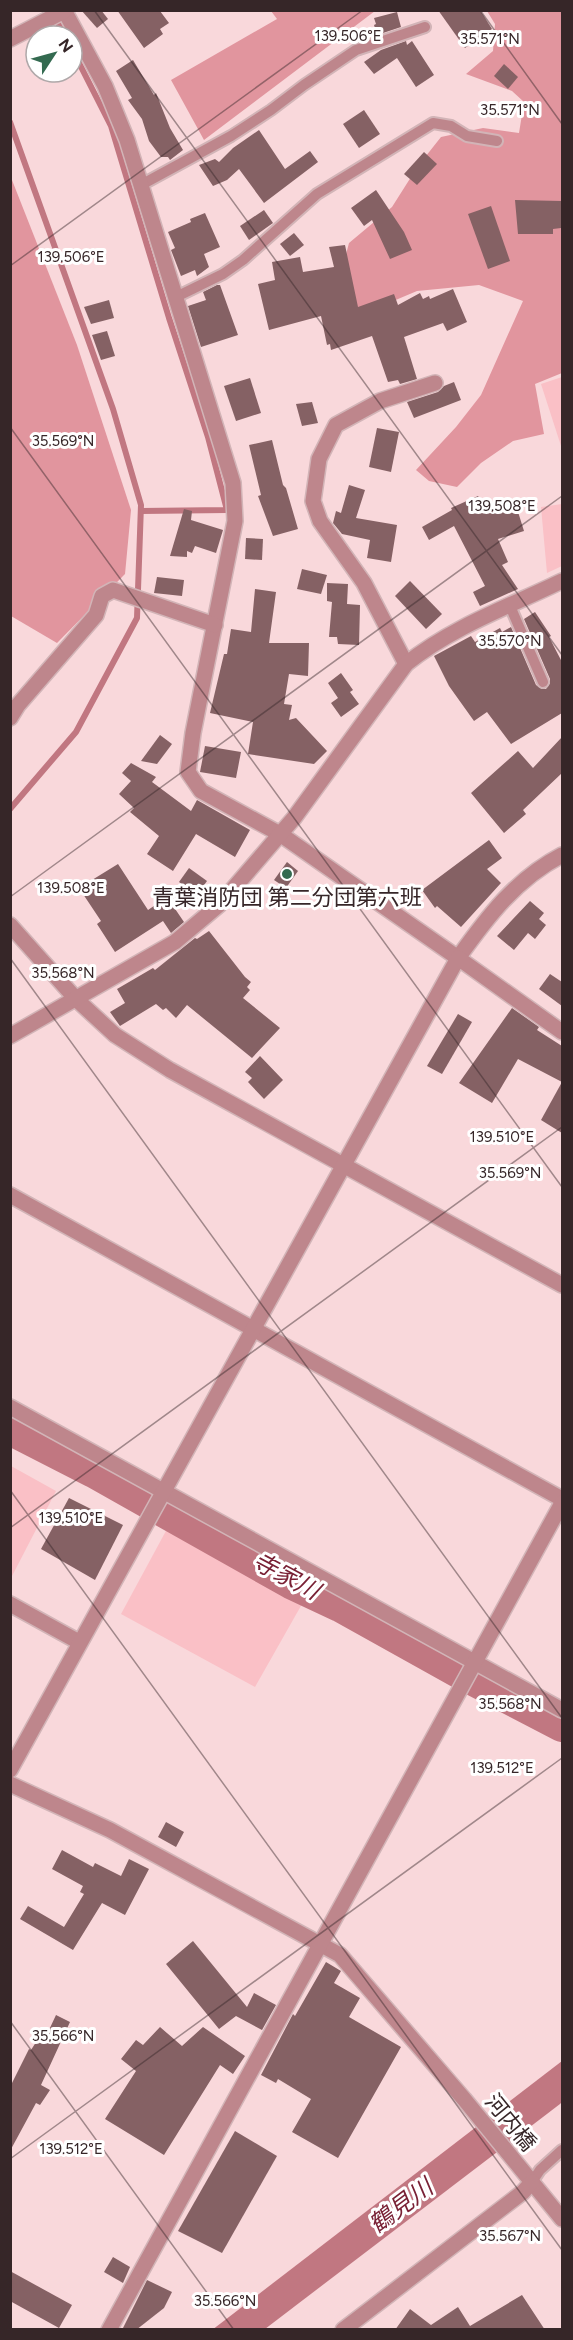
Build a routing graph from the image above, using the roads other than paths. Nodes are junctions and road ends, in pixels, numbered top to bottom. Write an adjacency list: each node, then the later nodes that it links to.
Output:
1 (64, 11): 3 (street); 5 (street)
2 (425, 27): 5 (lane)
3 (10, 39)
4 (497, 141): 6 (lane)
5 (141, 185): 6 (street)
6 (176, 297): 10 (street)
7 (435, 382): 11 (street)
8 (562, 581): 9 (street)
9 (510, 606): 11 (street); 12 (lane)
10 (215, 625): 13 (street); 14 (street)
11 (406, 664): 14 (street)
12 (543, 682)
13 (10, 718)
14 (280, 834): 17 (street); 18 (street)
15 (562, 855): 17 (street)
16 (10, 925): 18 (street)
17 (458, 958): 19 (street); 21 (street)
18 (76, 999): 20 (street); 21 (street)
19 (562, 1032)
20 (10, 1036)
21 (345, 1165): 23 (street); 24 (street)
22 (10, 1195): 24 (street)
23 (562, 1285)
24 (254, 1329): 26 (street); 27 (street)
25 (10, 1407): 26 (street)
26 (160, 1501): 29 (street); 30 (street)
27 (562, 1501): 30 (street)
28 (10, 1604): 29 (street)
29 (79, 1642): 32 (street)
30 (471, 1671): 31 (street); 34 (street)
31 (562, 1710)
32 (10, 1770)
33 (10, 1784): 34 (street, 河内橋)
34 (322, 1944): 36 (street, 河内橋); 38 (street)
35 (562, 2150): 36 (lane)
36 (528, 2178): 37 (street, 河内橋); 39 (street)
37 (562, 2219)
38 (109, 2330)
39 (343, 2330)

